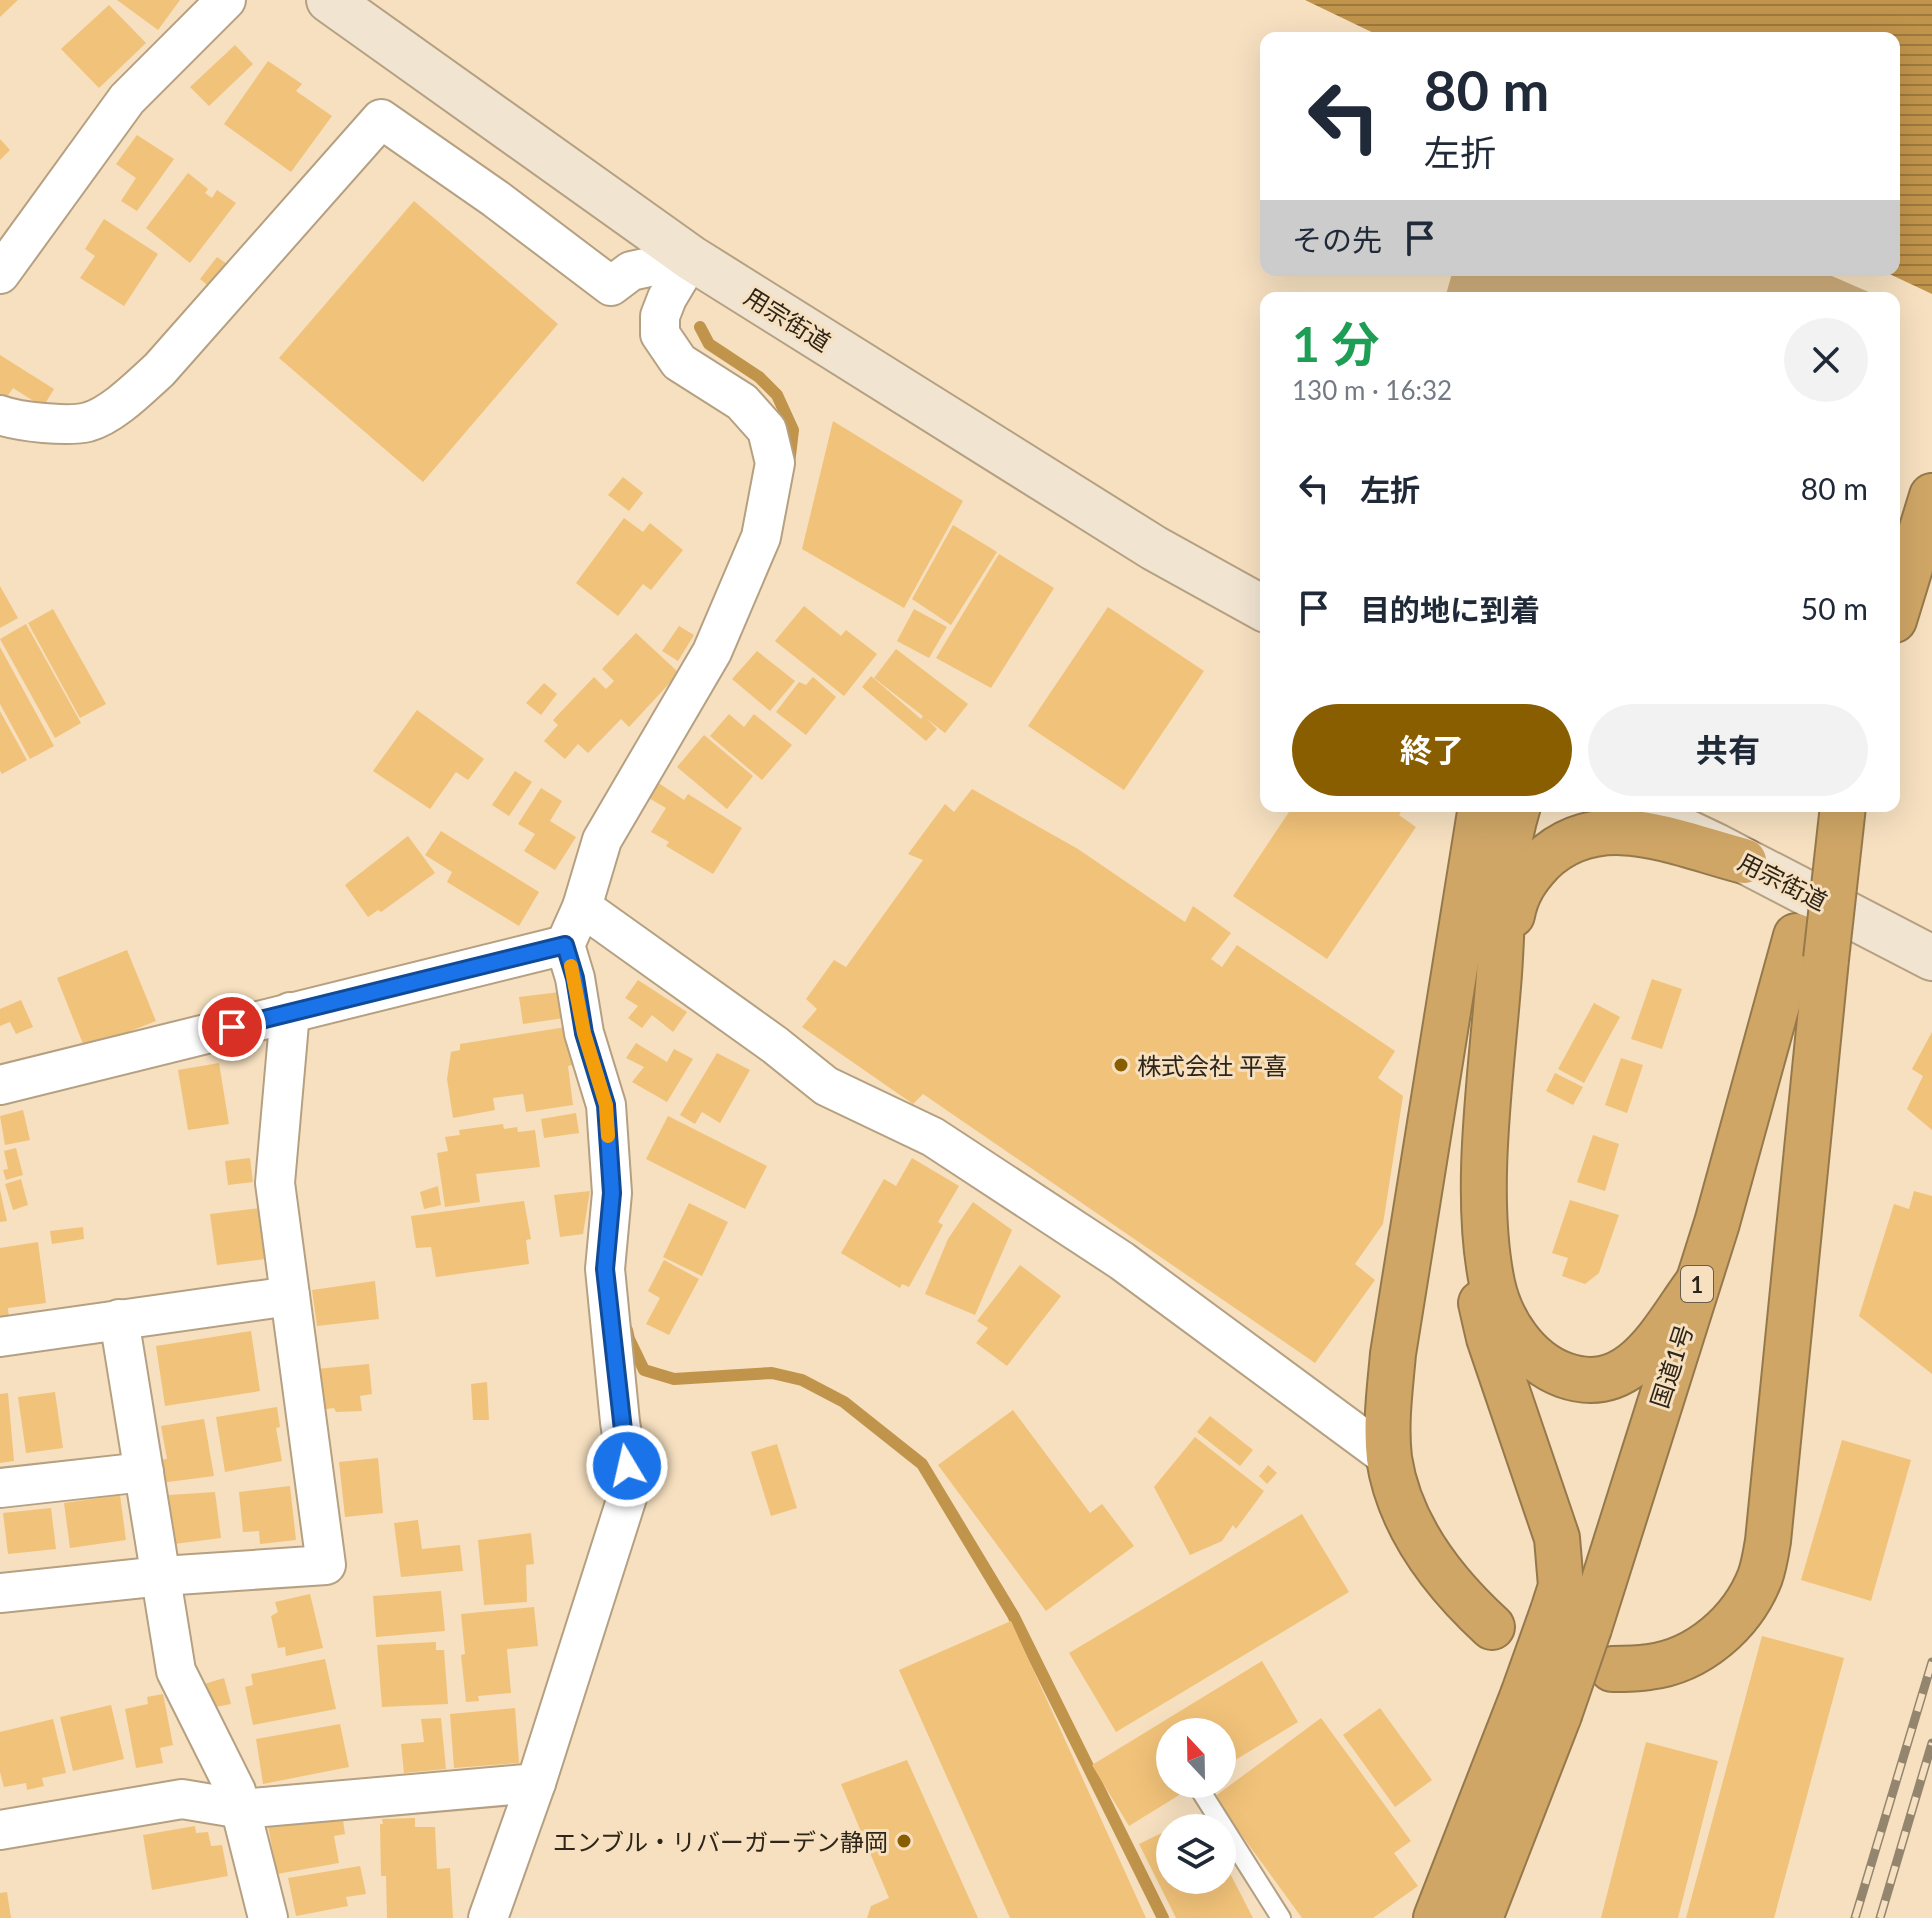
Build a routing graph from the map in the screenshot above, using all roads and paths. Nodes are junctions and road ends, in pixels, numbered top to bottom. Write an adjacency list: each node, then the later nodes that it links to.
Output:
1 (226, 0): 4 (street)
2 (329, 0): 3 (street, 用宗街道)
3 (691, 258): 5 (street); 8 (street, 用宗街道); 14 (street)
4 (0, 274)
5 (0, 415)
6 (1932, 496): 7 (highway)
7 (1900, 600)
8 (1260, 607)
9 (1504, 812): 18 (highway); 26 (highway)
10 (1644, 812): 13 (street, 用宗街道)
11 (1835, 812): 16 (highway, 国道1号 / 1)
12 (1842, 812): 16 (highway, bridge)
13 (1744, 861): 17 (street, 用宗街道); 18 (highway)
14 (582, 907): 15 (street); 26 (street)
15 (565, 945): 19 (street); 35 (street)
16 (1811, 948): 22 (highway, 国道1号 / 1); 33 (highway)
17 (1932, 958)
18 (1500, 968): 21 (highway)
19 (290, 1012): 20 (street); 23 (street)
20 (0, 1085)
21 (1485, 1177): 22 (highway); 31 (highway)
22 (1696, 1285): 31 (highway, 国道1号 / 1)
23 (290, 1296): 24 (street); 29 (street)
24 (119, 1319): 25 (street); 27 (street)
25 (0, 1337)
26 (1389, 1458): 32 (highway)
27 (144, 1472): 28 (street); 29 (street)
28 (0, 1488)
29 (162, 1576): 30 (street); 37 (street)
30 (0, 1593)
31 (1571, 1620): 34 (highway, 国道1号 / 1, bridge)
32 (1492, 1627)
33 (1612, 1669)
34 (1541, 1705): 42 (highway); 43 (highway, 国道1号 / 1)
35 (536, 1783): 37 (street); 40 (street)
36 (1205, 1798): 41 (lane)
37 (242, 1809): 38 (street); 39 (street)
38 (0, 1830)
39 (268, 1918)
40 (488, 1918)
41 (1281, 1918)
42 (1436, 1918)
43 (1480, 1918)

